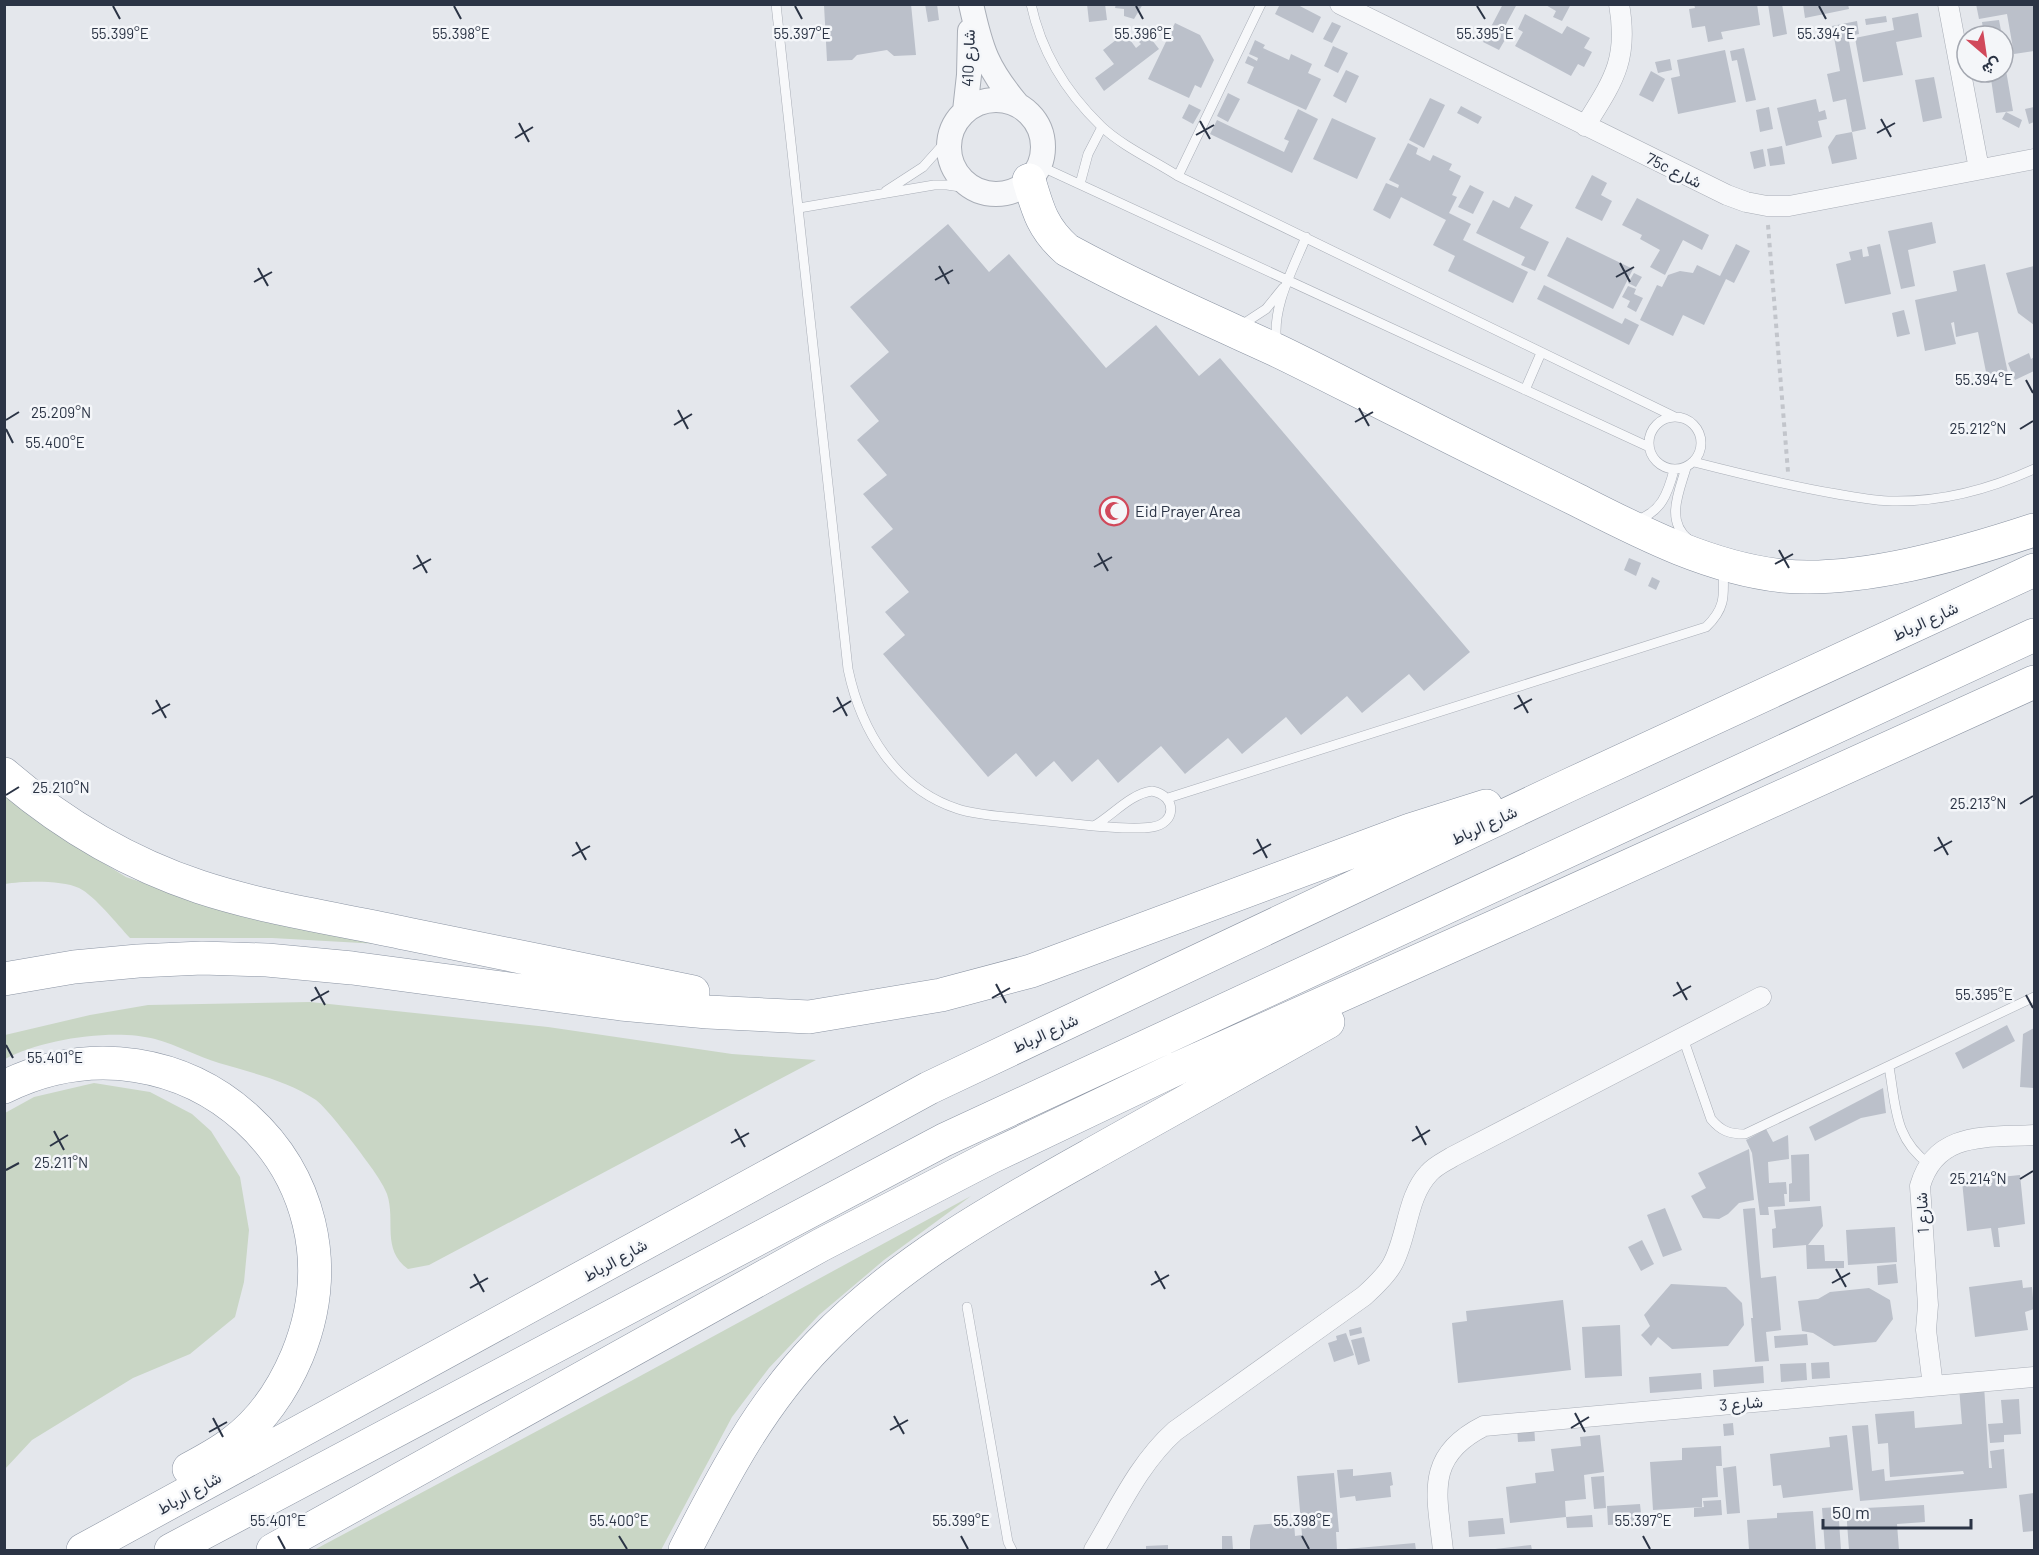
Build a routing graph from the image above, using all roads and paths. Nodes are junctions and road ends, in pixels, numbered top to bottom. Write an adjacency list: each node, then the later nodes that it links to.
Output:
1 (776, 4): 21 (lane)
2 (971, 4): 8 (street, شارع 410); 9 (street, شارع 410)
3 (1031, 4): 11 (lane)
4 (1261, 4): 16 (lane)
5 (1340, 4): 10 (street, 75c شارع)
6 (1619, 4): 10 (street)
7 (1948, 4): 14 (street)
8 (1017, 104): 9 (street); 15 (street)
9 (965, 111): 12 (street)
10 (1585, 126): 20 (street, 75c شارع)
11 (1102, 127): 16 (lane); 17 (lane)
12 (948, 139): 18 (street); 19 (lane)
13 (2034, 159): 14 (street, 75c شارع)
14 (1979, 169): 20 (street, 75c شارع)
15 (1034, 173): 17 (lane); 18 (street); 24 (highway)
16 (1178, 176): 22 (lane)
17 (1080, 184): 23 (lane)
18 (974, 189): 19 (lane)
19 (878, 195): 21 (lane)
20 (1767, 206): 33 (path)
21 (799, 208): 43 (lane)
22 (1306, 237): 23 (lane); 26 (lane)
23 (1288, 281): 24 (lane); 25 (lane); 27 (lane)
24 (1230, 329): 25 (highway)
25 (1279, 352): 34 (highway)
26 (1541, 353): 27 (lane); 28 (lane)
27 (1525, 390): 29 (lane)
28 (1675, 417): 29 (lane); 30 (lane)
29 (1649, 447): 32 (lane)
30 (1690, 465): 32 (lane); 33 (lane); 36 (lane)
31 (2034, 469): 33 (lane)
32 (1674, 470): 34 (lane)
33 (1789, 486)
34 (1621, 522): 36 (highway)
35 (2034, 530): 36 (highway)
36 (1727, 559): 42 (lane)
37 (2034, 570): 41 (highway, شارع الرباط)
38 (2034, 635): 59 (highway)
39 (2034, 682): 44 (highway)
40 (4, 774): 48 (highway)
41 (1566, 786): 48 (highway); 57 (highway, شارع الرباط)
42 (1168, 798): 43 (lane); 43 (lane)
43 (1094, 826)
44 (1507, 921): 60 (highway); 61 (highway)
45 (4, 979): 48 (highway)
46 (1761, 997): 49 (street)
47 (2034, 997): 50 (lane)
48 (809, 1017)
49 (1683, 1038): 50 (lane); 63 (street)
50 (1889, 1067): 53 (lane)
51 (4, 1087): 57 (highway)
52 (2034, 1135): 53 (street)
53 (1929, 1164): 56 (street, شارع 1)
54 (967, 1307): 62 (lane)
55 (2034, 1377): 56 (street, شارع 3)
56 (1939, 1386): 64 (street, شارع 3)
57 (114, 1534): 58 (highway, شارع الرباط)
58 (83, 1551)
59 (171, 1551)
60 (273, 1551)
61 (685, 1551)
62 (1012, 1551)
63 (1094, 1551)
64 (1443, 1551)

